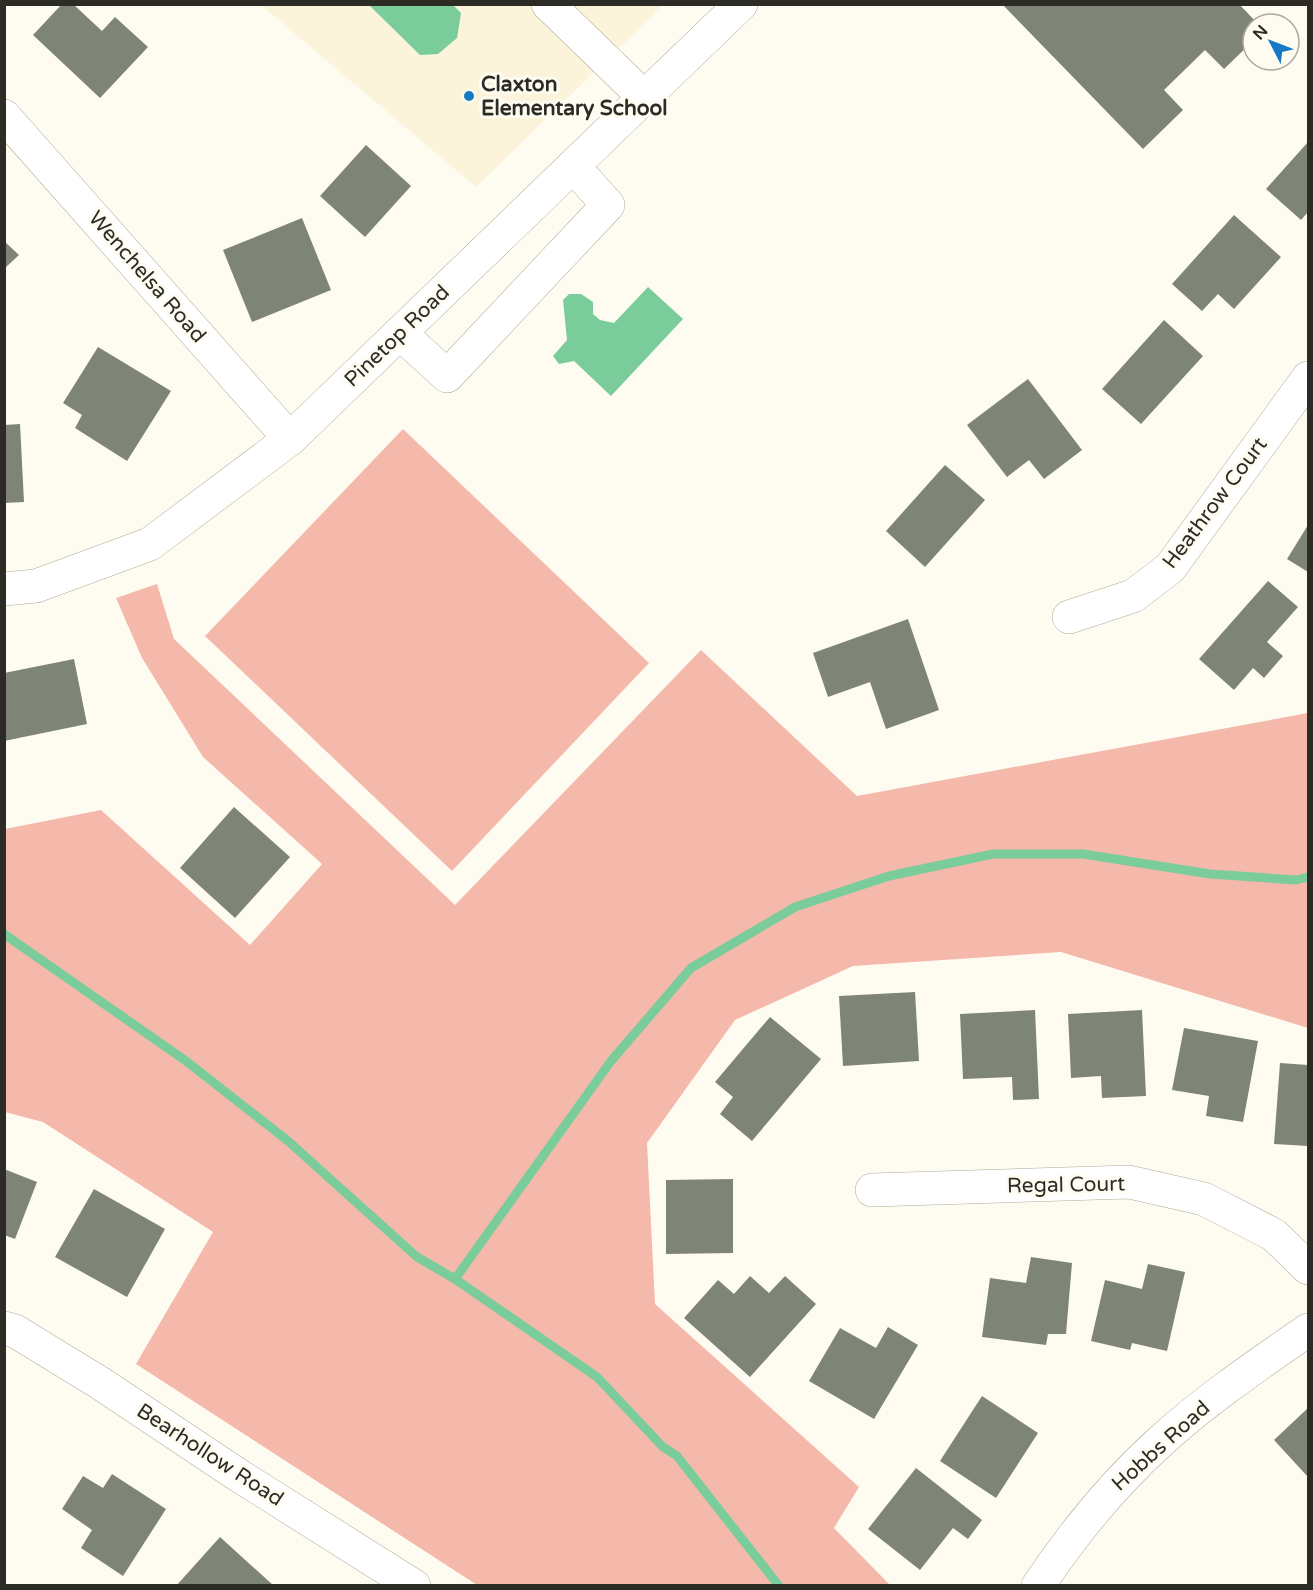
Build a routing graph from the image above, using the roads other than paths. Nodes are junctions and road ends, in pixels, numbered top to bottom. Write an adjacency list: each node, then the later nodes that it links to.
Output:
1 (548, 4): 3 (street)
2 (741, 4): 3 (street, Pinetop Road)
3 (644, 97): 5 (street, Pinetop Road)
4 (4, 116): 8 (street, Wenchelsa Road)
5 (573, 166): 6 (street, Pinetop Road); 6 (street)
6 (400, 333): 8 (street, Pinetop Road)
7 (1308, 378): 10 (street, Heathrow Court)
8 (290, 439): 9 (street, Pinetop Road)
9 (4, 590)
10 (1069, 617)
11 (872, 1190): 12 (street, Regal Court)
12 (1308, 1268)
13 (4, 1328): 15 (street, Bearhollow Road)
14 (1308, 1330): 16 (street, Hobbs Road)
15 (414, 1586)
16 (1038, 1586)

